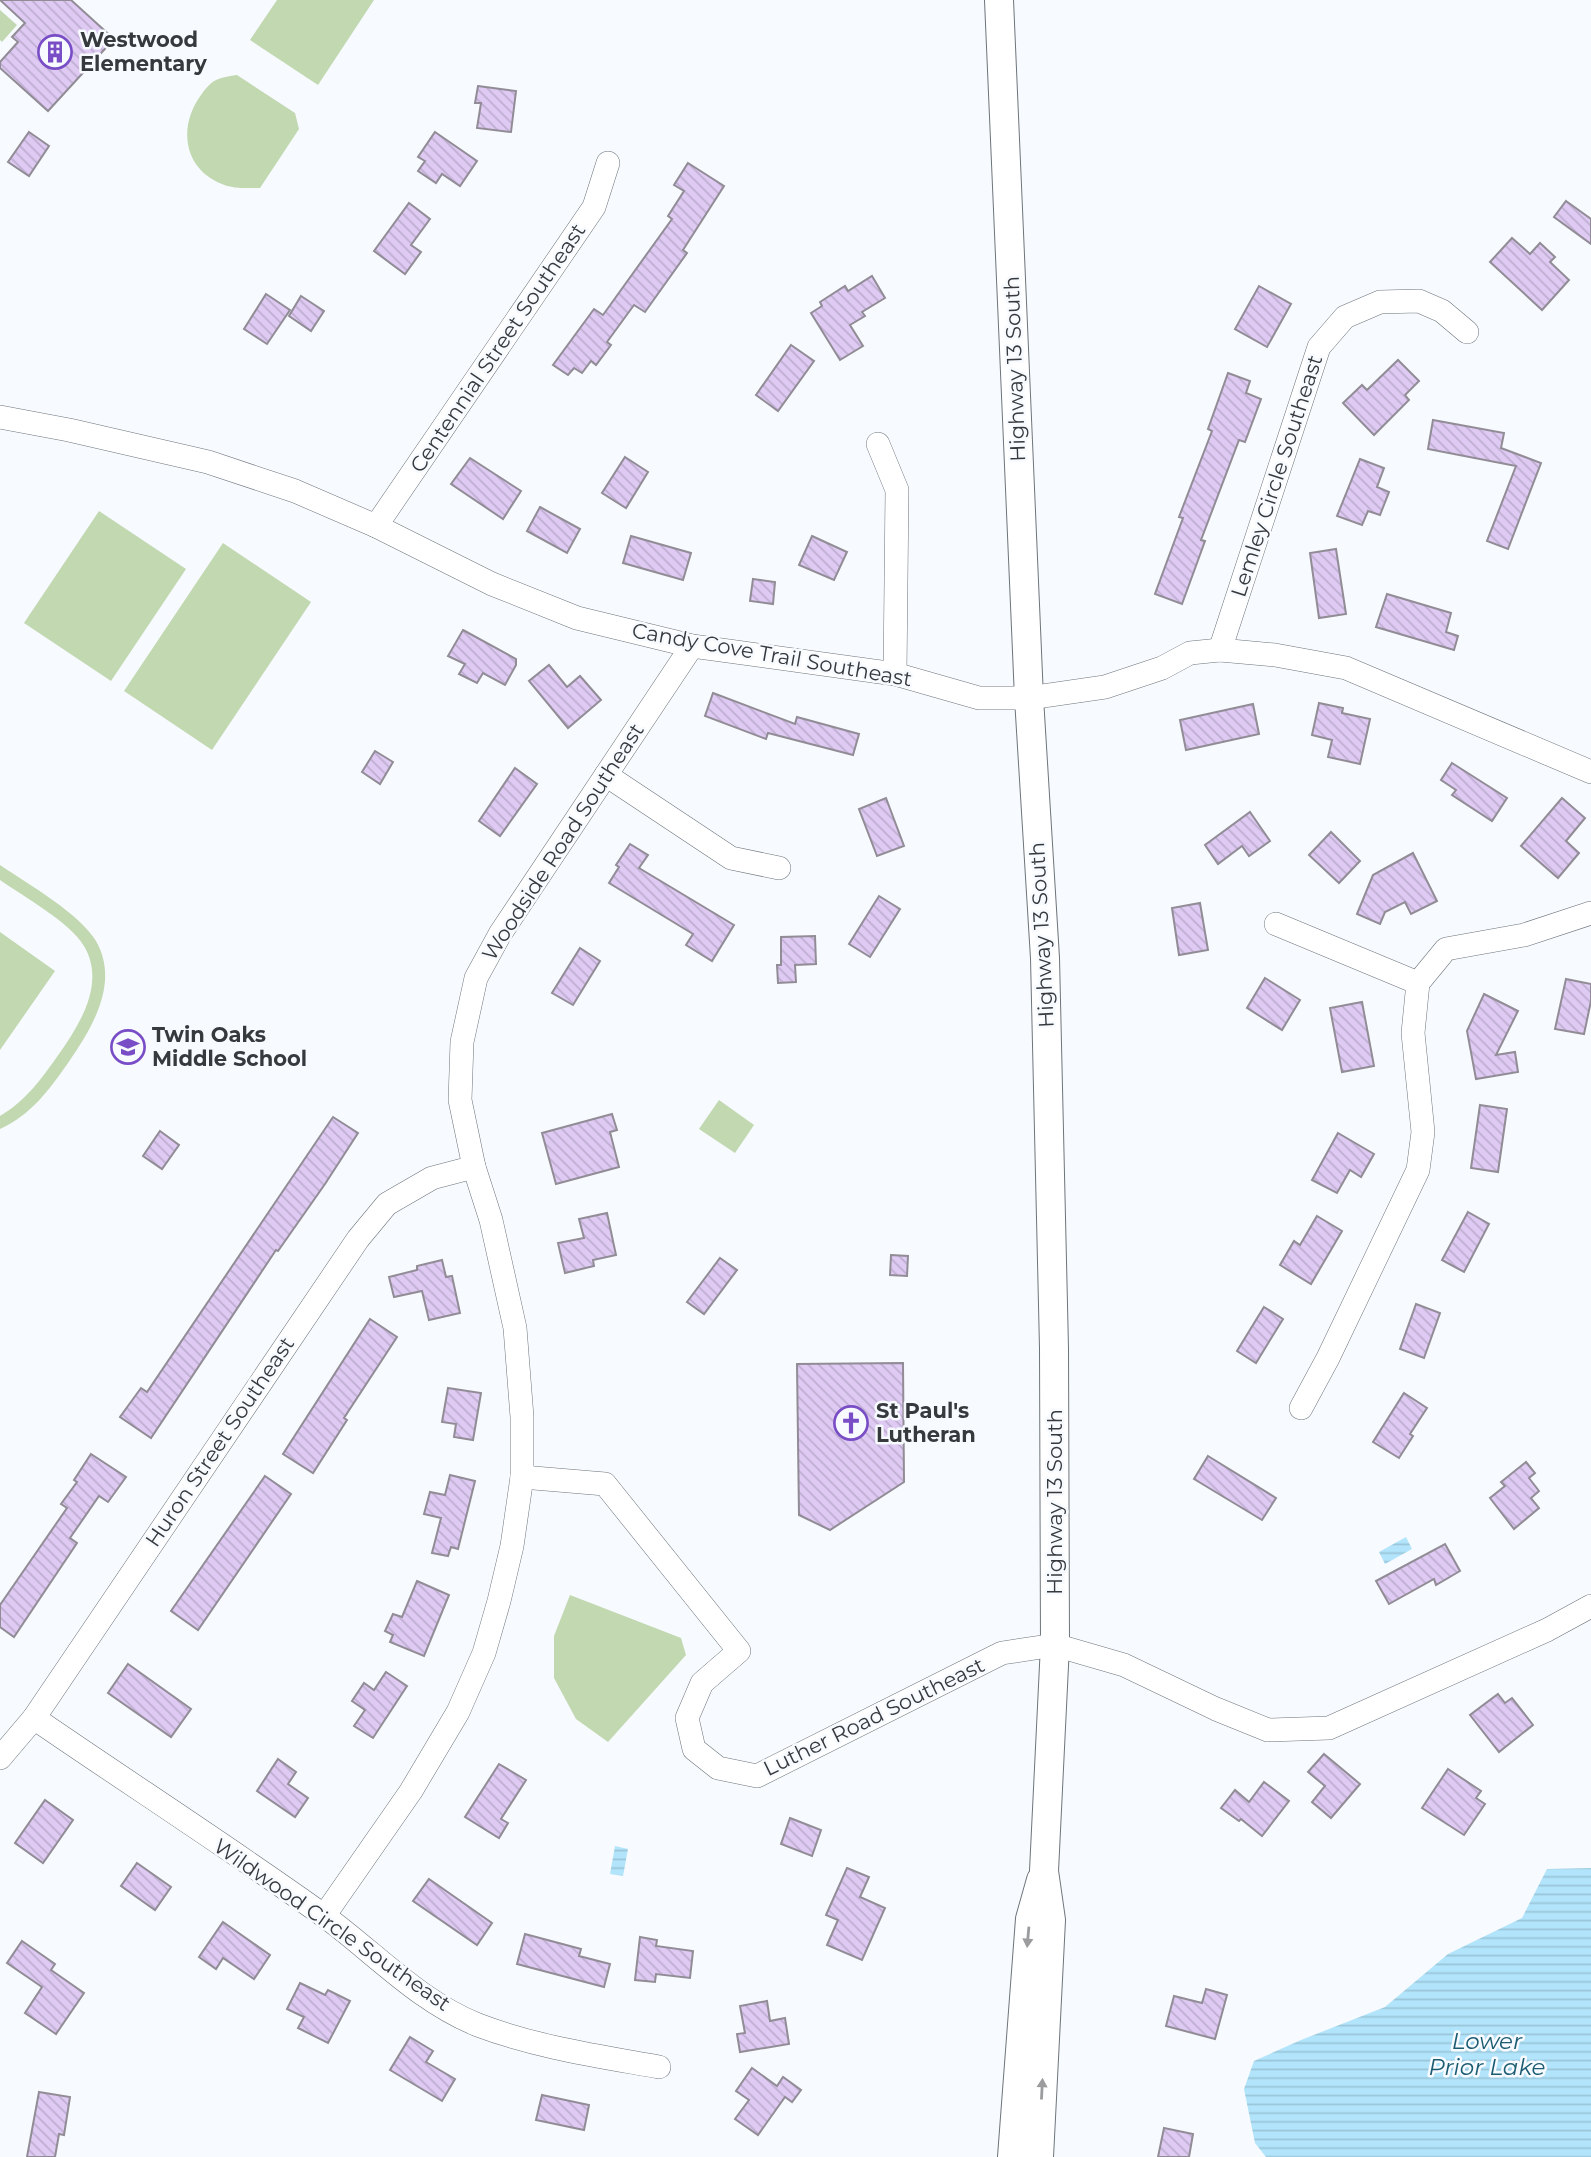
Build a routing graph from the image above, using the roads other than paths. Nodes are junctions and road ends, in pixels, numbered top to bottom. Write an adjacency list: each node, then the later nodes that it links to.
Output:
1 (999, 0): 10 (main road, Highway 13 South)
2 (608, 163): 6 (street, Centennial Street Southeast)
3 (1467, 332): 8 (street, Lemley Circle Southeast)
4 (0, 417): 6 (street, Candy Cove Trail Southeast)
5 (878, 444): 9 (street)
6 (376, 526): 7 (street, Candy Cove Trail Southeast)
7 (692, 646): 9 (street, Candy Cove Trail Southeast); 12 (street, Woodside Road Southeast)
8 (1220, 650): 10 (street, Candy Cove Trail Southeast); 11 (street, Candy Cove Trail Southeast)
9 (895, 674): 10 (street, Candy Cove Trail Southeast)
10 (1029, 698): 21 (main road, Highway 13 South)
11 (1591, 772)
12 (606, 775): 13 (street); 17 (street, Woodside Road Southeast)
13 (779, 868)
14 (1591, 913): 16 (street)
15 (1276, 924): 16 (street)
16 (1418, 983): 18 (street)
17 (474, 1167): 19 (street, Woodside Road Southeast); 22 (street, Huron Street Southeast)
18 (1301, 1408)
19 (522, 1477): 21 (street, Luther Road Southeast); 25 (street, Woodside Road Southeast)
20 (1591, 1606): 21 (street)
21 (1055, 1646): 24 (main road, Highway 13 South)
22 (34, 1718): 23 (street, Huron Street Southeast); 25 (street, Wildwood Circle Southeast)
23 (0, 1759)
24 (1044, 1871): 27 (main road, Highway 13 South, one-way to 27); 28 (main road, Highway 13 South, one-way to 24)
25 (324, 1916): 26 (street, Wildwood Circle Southeast)
26 (659, 2067)
27 (1012, 2157)
28 (1039, 2157)

